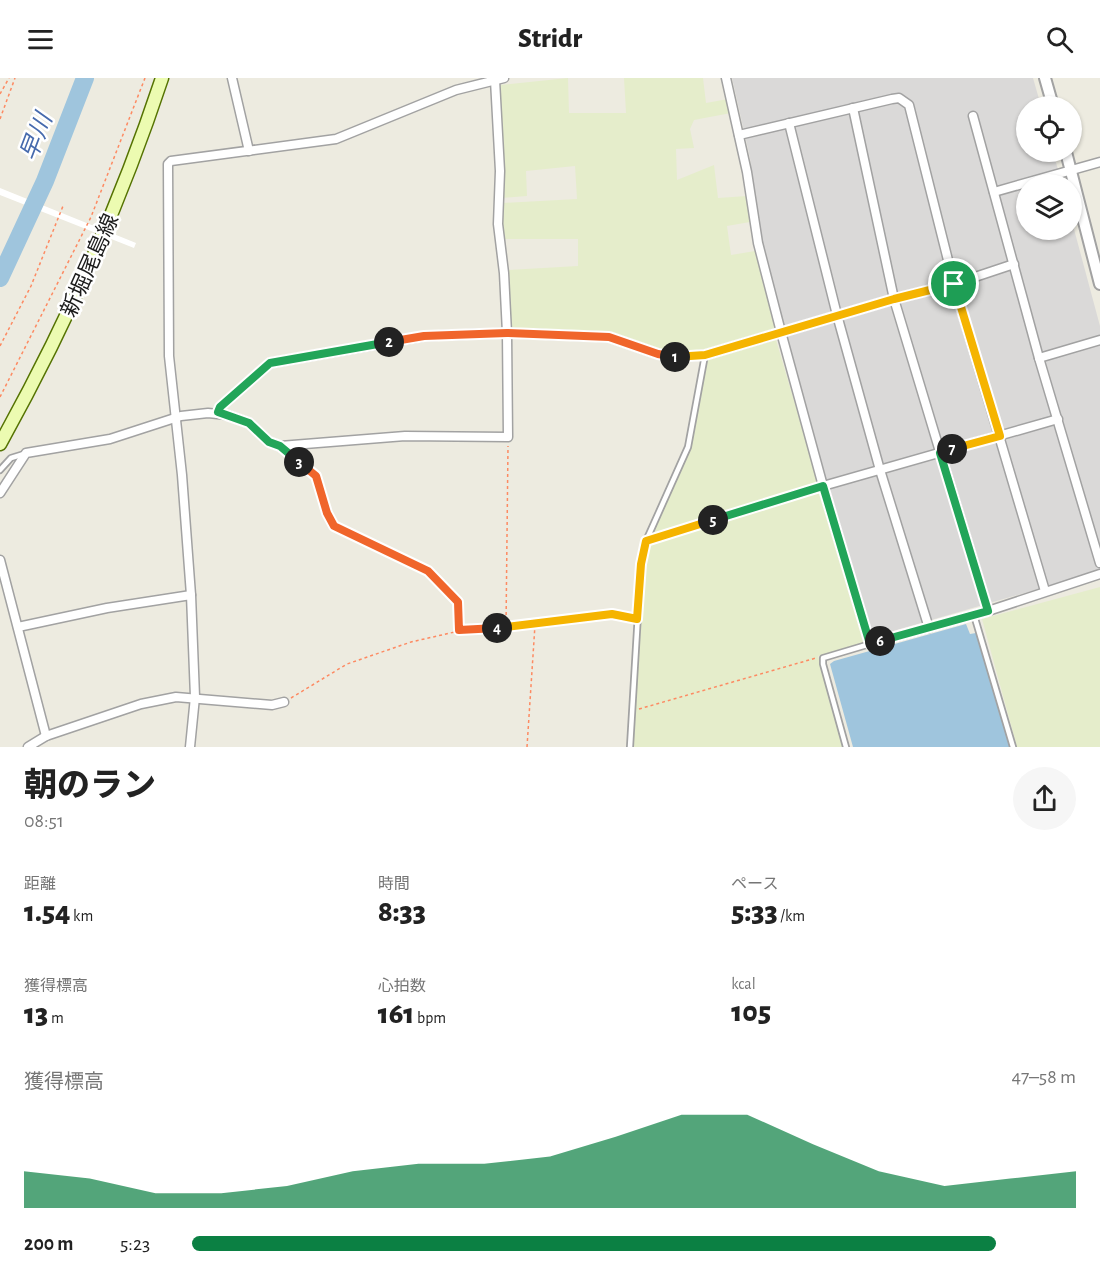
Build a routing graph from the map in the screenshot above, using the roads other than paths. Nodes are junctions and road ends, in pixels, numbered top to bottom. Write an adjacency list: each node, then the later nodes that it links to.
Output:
1 (162, 78): 30 (main road, 新堀尾島線)
2 (232, 78): 11 (street)
3 (726, 78): 10 (street)
4 (1045, 78): 6 (street)
5 (500, 79): 11 (street); 22 (street)
6 (1050, 96)
7 (853, 108): 9 (street); 17 (street); 19 (street)
8 (973, 116): 15 (street)
9 (789, 123): 10 (street); 20 (street)
10 (739, 135): 21 (street)
11 (249, 151): 27 (street)
12 (1068, 162): 14 (street)
13 (1100, 162): 14 (street)
14 (1071, 170): 15 (street); 18 (street)
15 (994, 192): 16 (street)
16 (1014, 264): 17 (street); 25 (street)
17 (954, 284): 19 (street); 29 (street)
18 (1100, 284)
19 (894, 299): 20 (street); 32 (street)
20 (837, 315): 21 (street); 34 (street)
21 (781, 332): 24 (street); 35 (street)
22 (507, 333): 24 (street); 26 (street); 26 (street)
23 (1100, 340): 25 (street)
24 (705, 355): 52 (lane)
25 (1040, 358): 28 (street)
26 (218, 412): 27 (street)
27 (176, 419): 31 (street); 41 (street)
28 (1058, 419): 29 (street); 38 (street)
29 (1000, 436): 32 (street); 40 (street)
30 (0, 444)
31 (26, 453): 33 (lane); 36 (street)
32 (940, 453): 34 (street); 42 (street)
33 (0, 470)
34 (880, 470): 35 (street); 45 (street)
35 (823, 486): 46 (street)
36 (0, 493)
37 (0, 561): 44 (street)
38 (1100, 564)
39 (1100, 574): 40 (street)
40 (1045, 591): 42 (street)
41 (191, 595): 44 (street); 47 (street)
42 (988, 611): 43 (street)
43 (974, 615): 45 (street); 54 (lane)
44 (18, 627): 49 (street)
45 (929, 628): 46 (street)
46 (870, 644): 53 (lane)
47 (195, 698): 48 (street); 49 (street); 51 (street)
48 (284, 702)
49 (46, 736): 50 (street)
50 (28, 747)
51 (190, 747)
52 (630, 747)
53 (846, 747)
54 (1013, 747)

